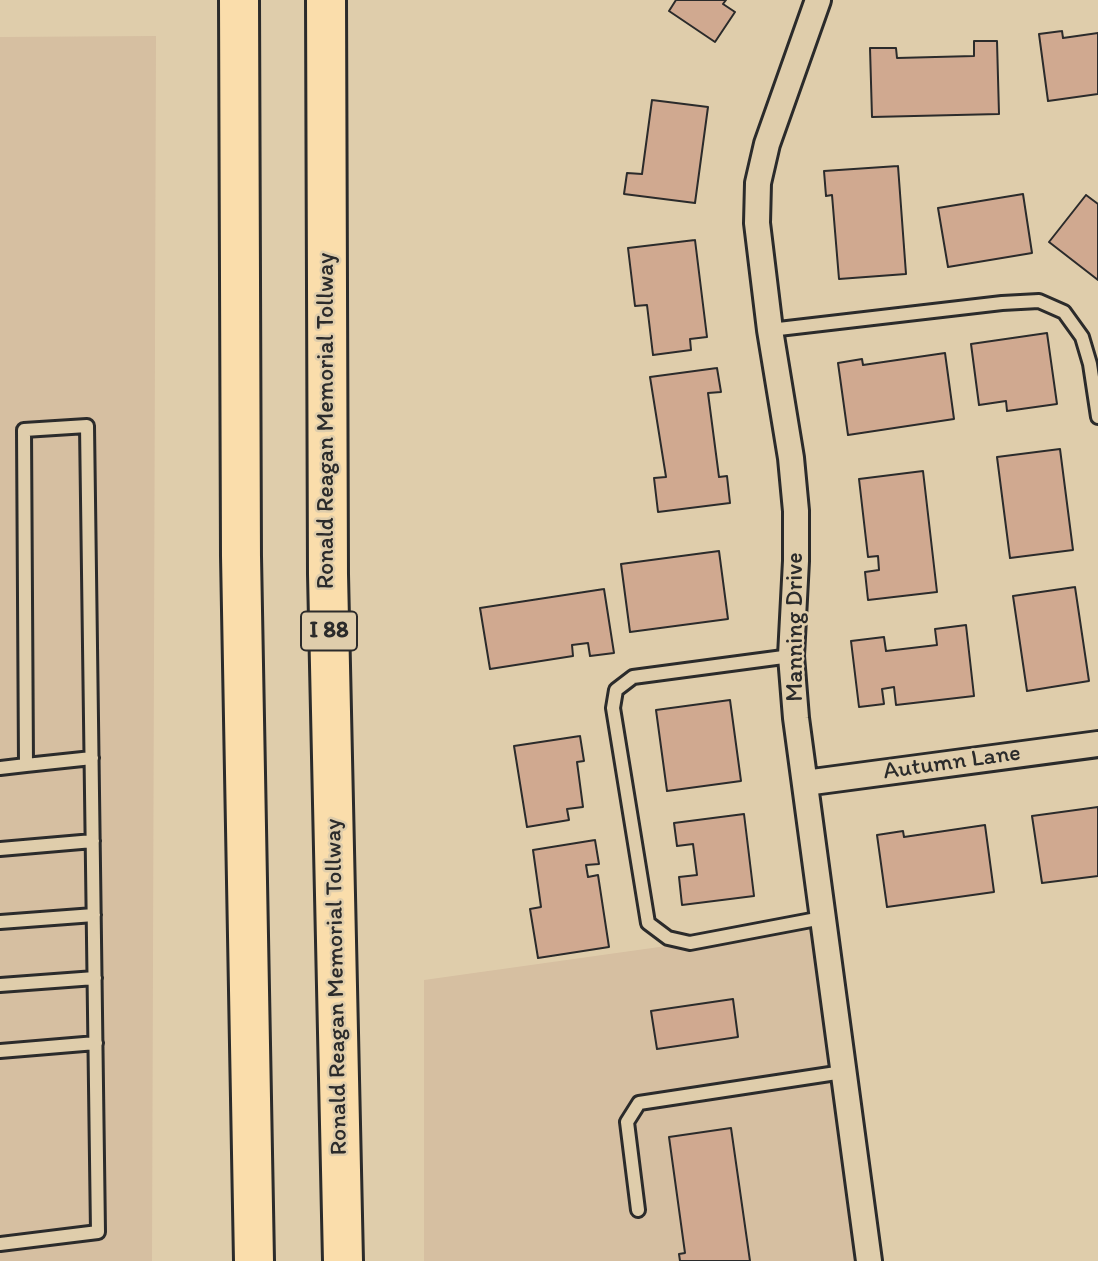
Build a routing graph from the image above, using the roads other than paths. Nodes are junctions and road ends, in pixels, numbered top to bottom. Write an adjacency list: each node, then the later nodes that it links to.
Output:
1 (239, 0): 24 (highway)
2 (326, 0): 25 (highway, Ronald Reagan Memorial Tollway / I 88)
3 (818, 0): 4 (street, Manning Drive)
4 (769, 330): 5 (lane); 6 (street, Manning Drive)
5 (1098, 418)
6 (791, 656): 11 (street, Manning Drive); 15 (lane)
7 (1098, 744): 11 (street, Autumn Lane)
8 (92, 758): 9 (lane); 9 (lane); 12 (lane)
9 (26, 765): 10 (lane)
10 (0, 768)
11 (805, 783): 15 (street, Manning Drive)
12 (93, 841): 13 (lane); 14 (lane)
13 (0, 849)
14 (94, 915): 16 (lane); 17 (lane)
15 (822, 918): 21 (street, Manning Drive)
16 (0, 922)
17 (95, 978): 18 (lane); 19 (lane)
18 (0, 985)
19 (96, 1043): 20 (lane); 23 (lane)
20 (0, 1051)
21 (843, 1072): 22 (lane); 26 (street, Manning Drive)
22 (638, 1210)
23 (0, 1244)
24 (254, 1261)
25 (343, 1261)
26 (869, 1261)

